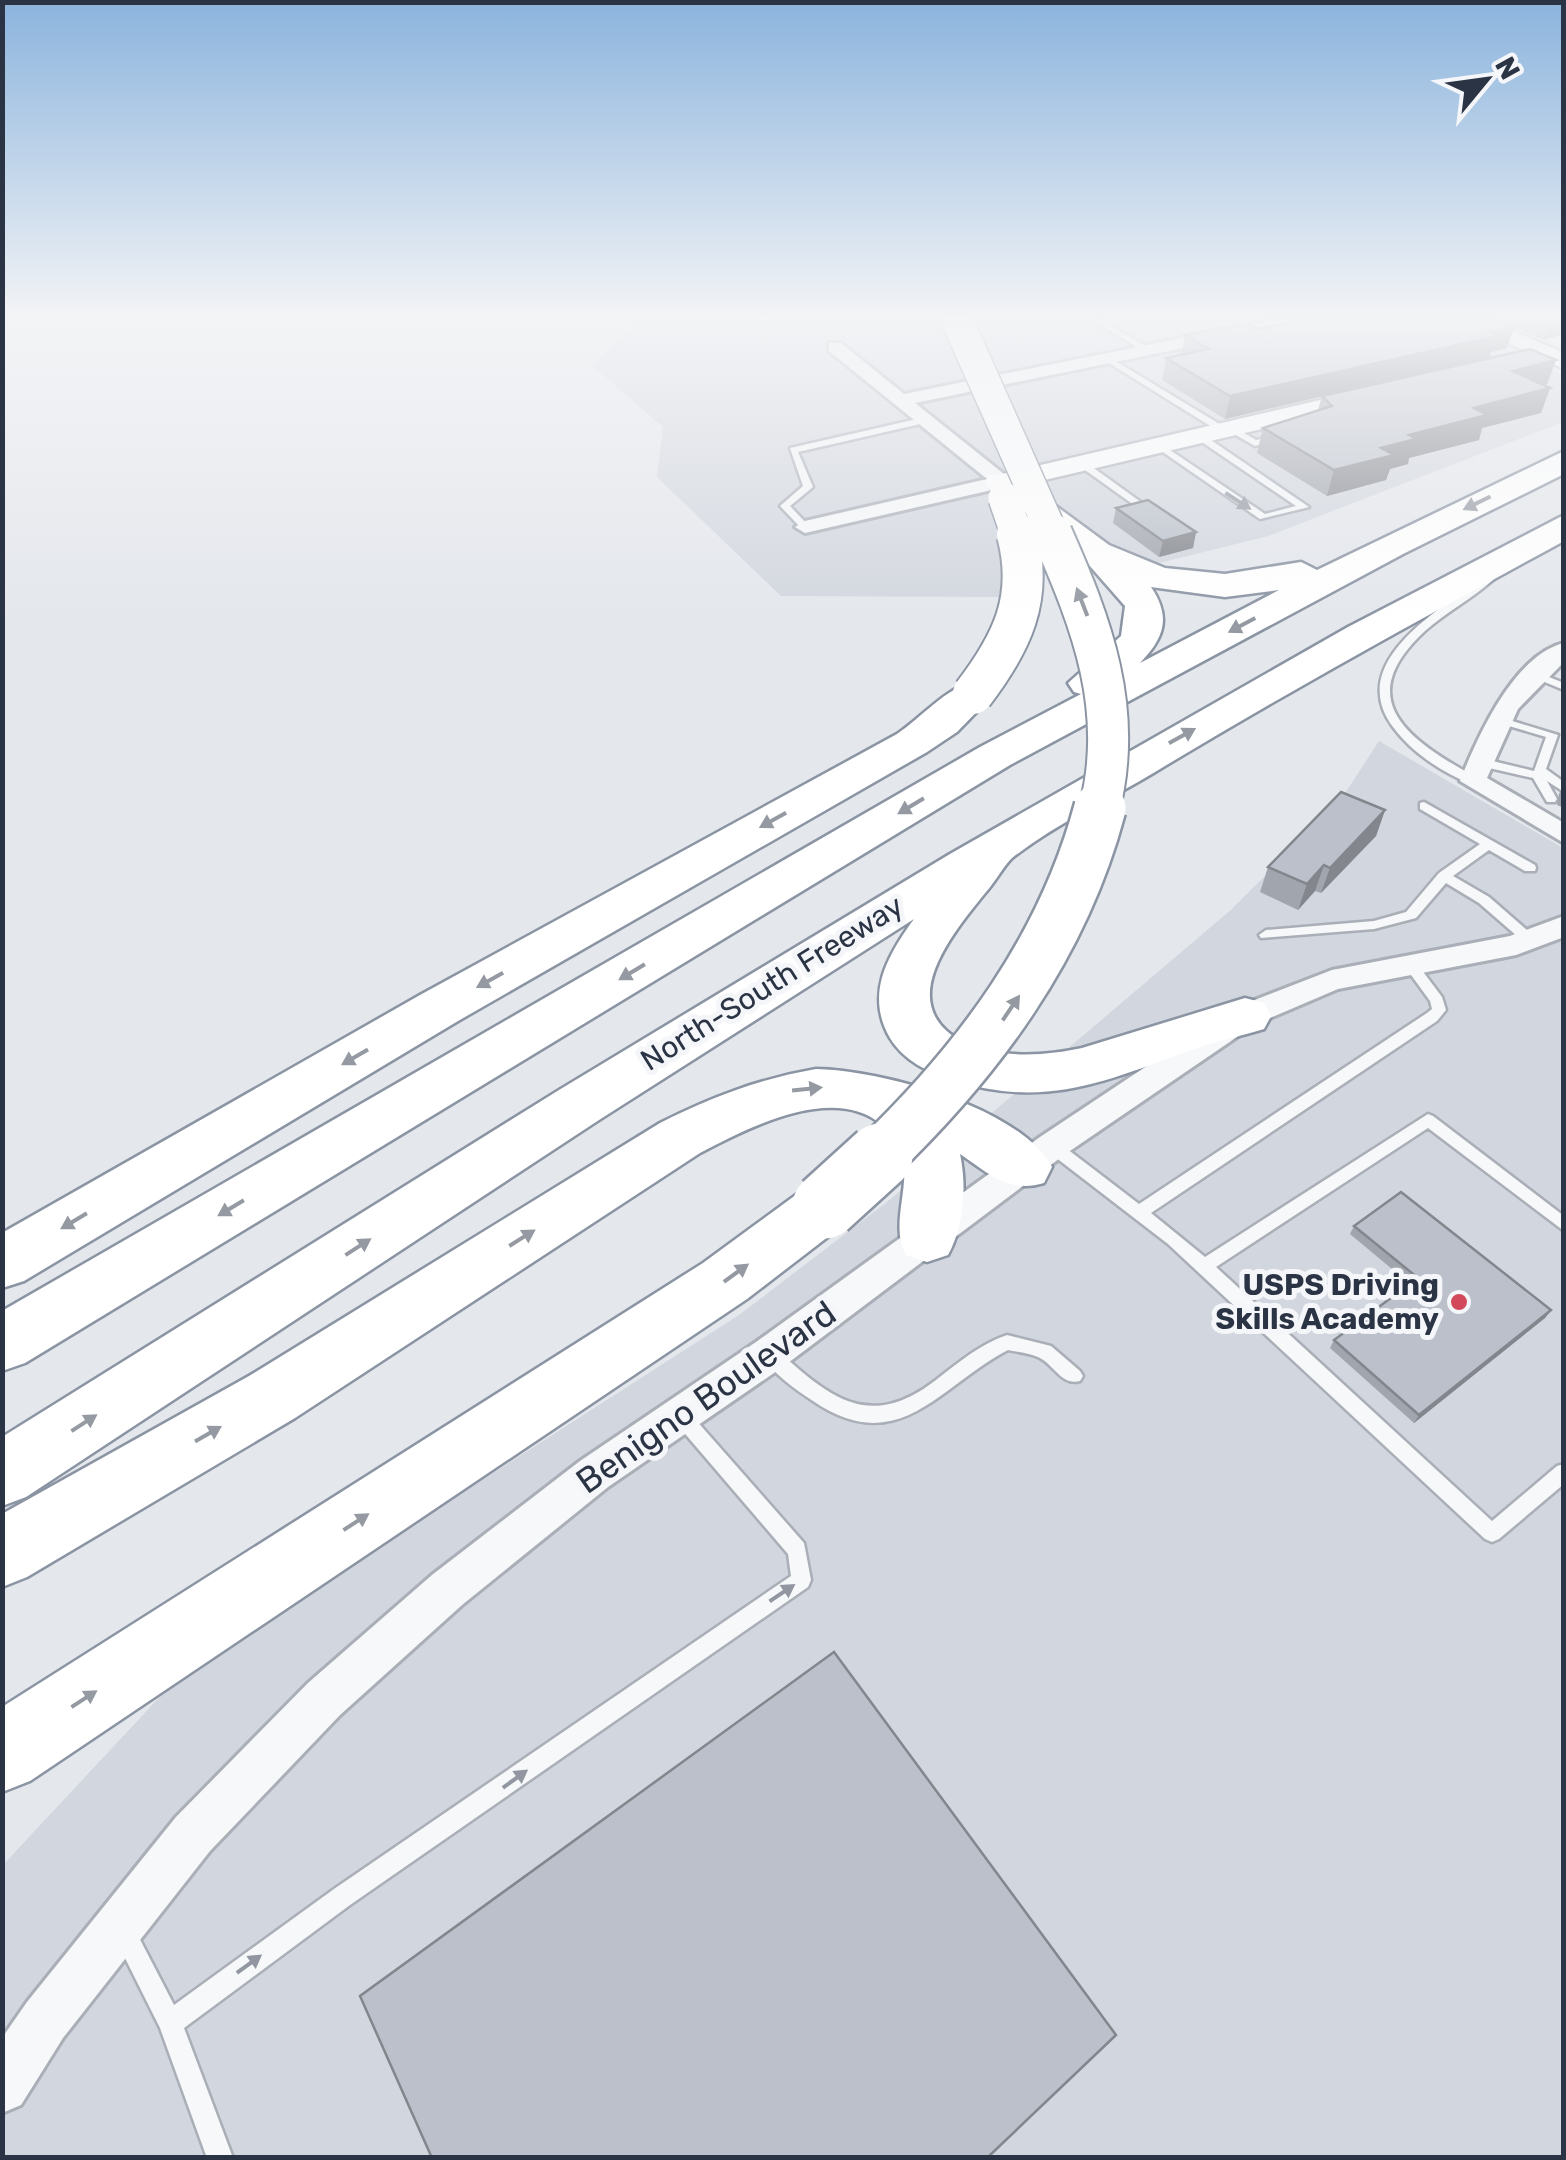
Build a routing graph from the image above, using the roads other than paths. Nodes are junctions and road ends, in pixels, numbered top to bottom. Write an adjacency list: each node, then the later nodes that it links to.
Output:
1 (922, 421): 13 (lane)
2 (927, 421): 11 (street)
3 (972, 421): 46 (highway, one-way to 46, bridge)
4 (1001, 421): 55 (highway, one-way to 4, bridge)
5 (1201, 421): 7 (lane)
6 (1305, 421): 7 (main road)
7 (1218, 432): 8 (main road); 8 (lane, one-way to 7)
8 (1158, 446): 10 (main road)
9 (1564, 461): 16 (highway, one-way to 16)
10 (1081, 464): 11 (main road); 12 (lane)
11 (1002, 482): 13 (street); 15 (highway)
12 (1161, 520)
13 (805, 527)
14 (1564, 527): 25 (lane); 31 (highway, North-South Freeway, one-way to 14)
15 (1080, 540): 16 (highway); 23 (highway)
16 (1390, 546): 23 (highway, one-way to 23)
17 (1564, 650): 18 (street)
18 (1534, 674): 19 (lane); 20 (street)
19 (1564, 687)
20 (1496, 719): 21 (lane); 25 (street)
21 (1555, 739): 22 (lane); 24 (lane)
22 (1564, 750)
23 (995, 756): 48 (highway, one-way to 48)
24 (1540, 769): 25 (lane); 26 (lane); 27 (lane); 28 (lane)
25 (1476, 771): 30 (street)
26 (1564, 774)
27 (1564, 788)
28 (1551, 799)
29 (1424, 806): 32 (lane)
30 (1564, 836)
31 (1006, 838): 40 (highway); 53 (highway, North-South Freeway, one-way to 31)
32 (1489, 844): 33 (lane); 34 (lane)
33 (1530, 868)
34 (1444, 876): 36 (lane); 37 (lane)
35 (1564, 926): 37 (street, Benigno Boulevard)
36 (1266, 935)
37 (1530, 940): 38 (street, Benigno Boulevard)
38 (1410, 964): 39 (street, Benigno Boulevard); 43 (lane)
39 (1245, 1016): 40 (highway); 42 (street, Benigno Boulevard)
40 (939, 1055): 42 (highway)
41 (878, 1093): 42 (highway); 45 (highway); 54 (highway, one-way to 41)
42 (1038, 1156): 43 (lane); 45 (street, Benigno Boulevard)
43 (1141, 1211): 47 (lane)
44 (1564, 1225): 47 (lane)
45 (927, 1238): 49 (street, Benigno Boulevard)
46 (2, 1263)
47 (1205, 1266): 52 (lane)
48 (2, 1344)
49 (770, 1354): 50 (lane); 51 (street, Benigno Boulevard)
50 (1074, 1376)
51 (681, 1416): 56 (street, Benigno Boulevard); 57 (lane, one-way to 51)
52 (1564, 1472)
53 (2, 1475)
54 (2, 1553)
55 (2, 1752)
56 (121, 1926): 57 (lane); 58 (street, Benigno Boulevard)
57 (170, 2023): 59 (lane)
58 (2, 2086)
59 (220, 2158)

